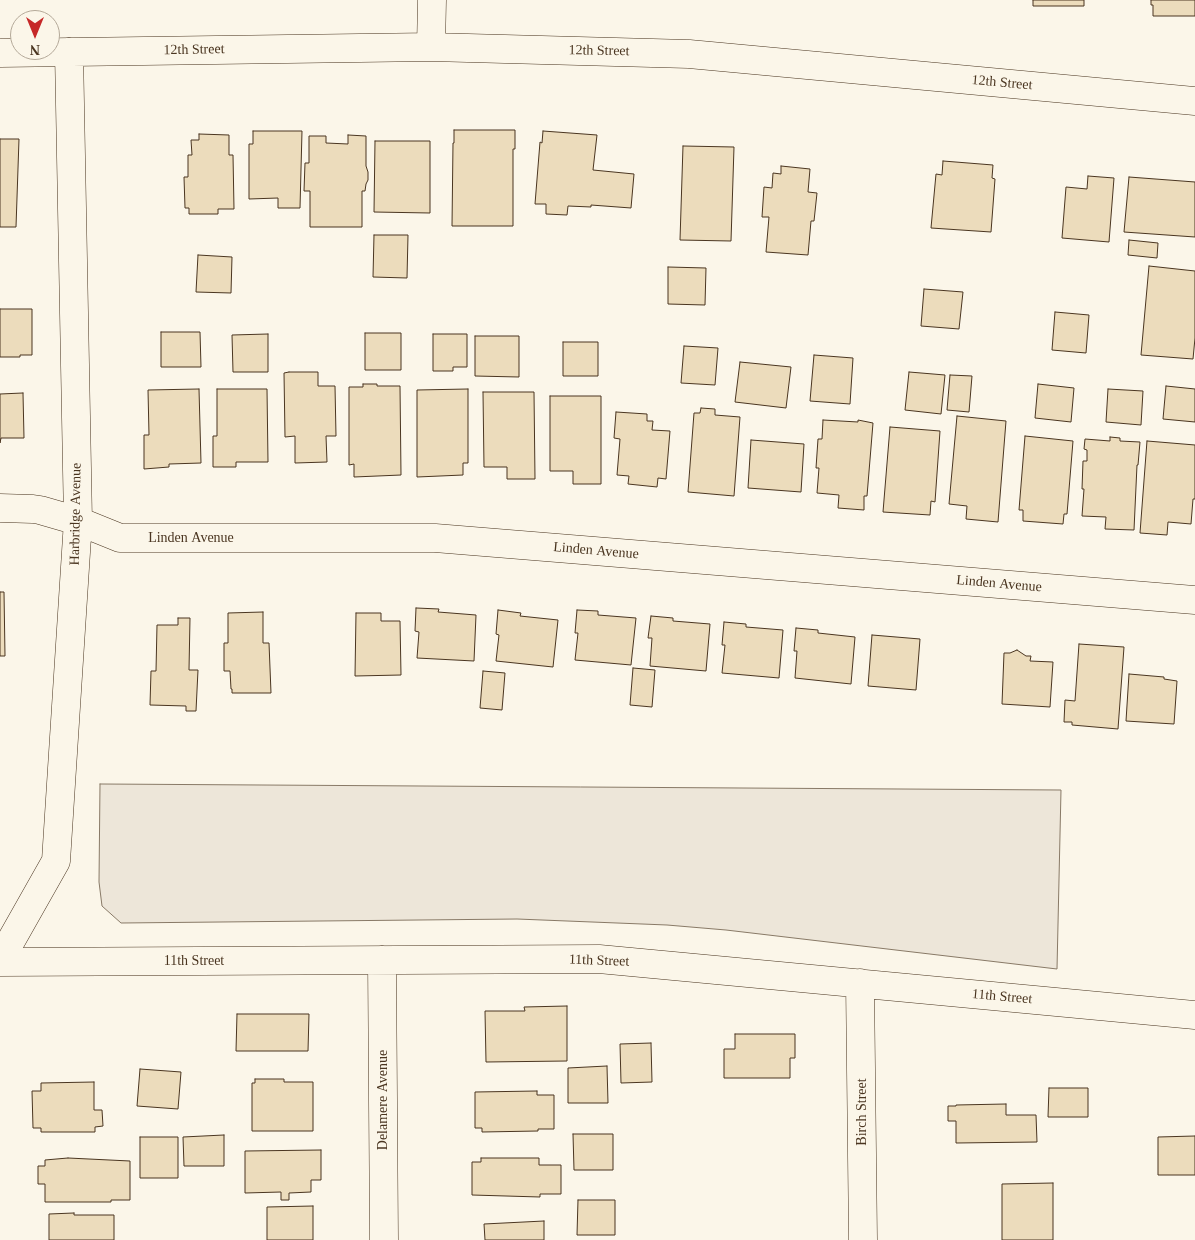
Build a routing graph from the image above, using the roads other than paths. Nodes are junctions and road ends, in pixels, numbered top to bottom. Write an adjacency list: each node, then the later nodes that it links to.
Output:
1 (432, 0): 2 (street)
2 (431, 47): 3 (street, 12th Street); 5 (street, 12th Street)
3 (69, 52): 4 (street, 12th Street); 7 (street, Harbridge Avenue)
4 (0, 53)
5 (1195, 101)
6 (0, 508): 7 (street, Linden Avenue)
7 (78, 521): 8 (street, Linden Avenue); 10 (street, Harbridge Avenue)
8 (1195, 600)
9 (382, 960): 10 (street, 11th Street); 11 (street, 11th Street); 13 (street, Delamere Avenue)
10 (0, 961)
11 (860, 983): 12 (street, 11th Street); 14 (street, Birch Street)
12 (1195, 1015)
13 (384, 1240)
14 (863, 1240)

